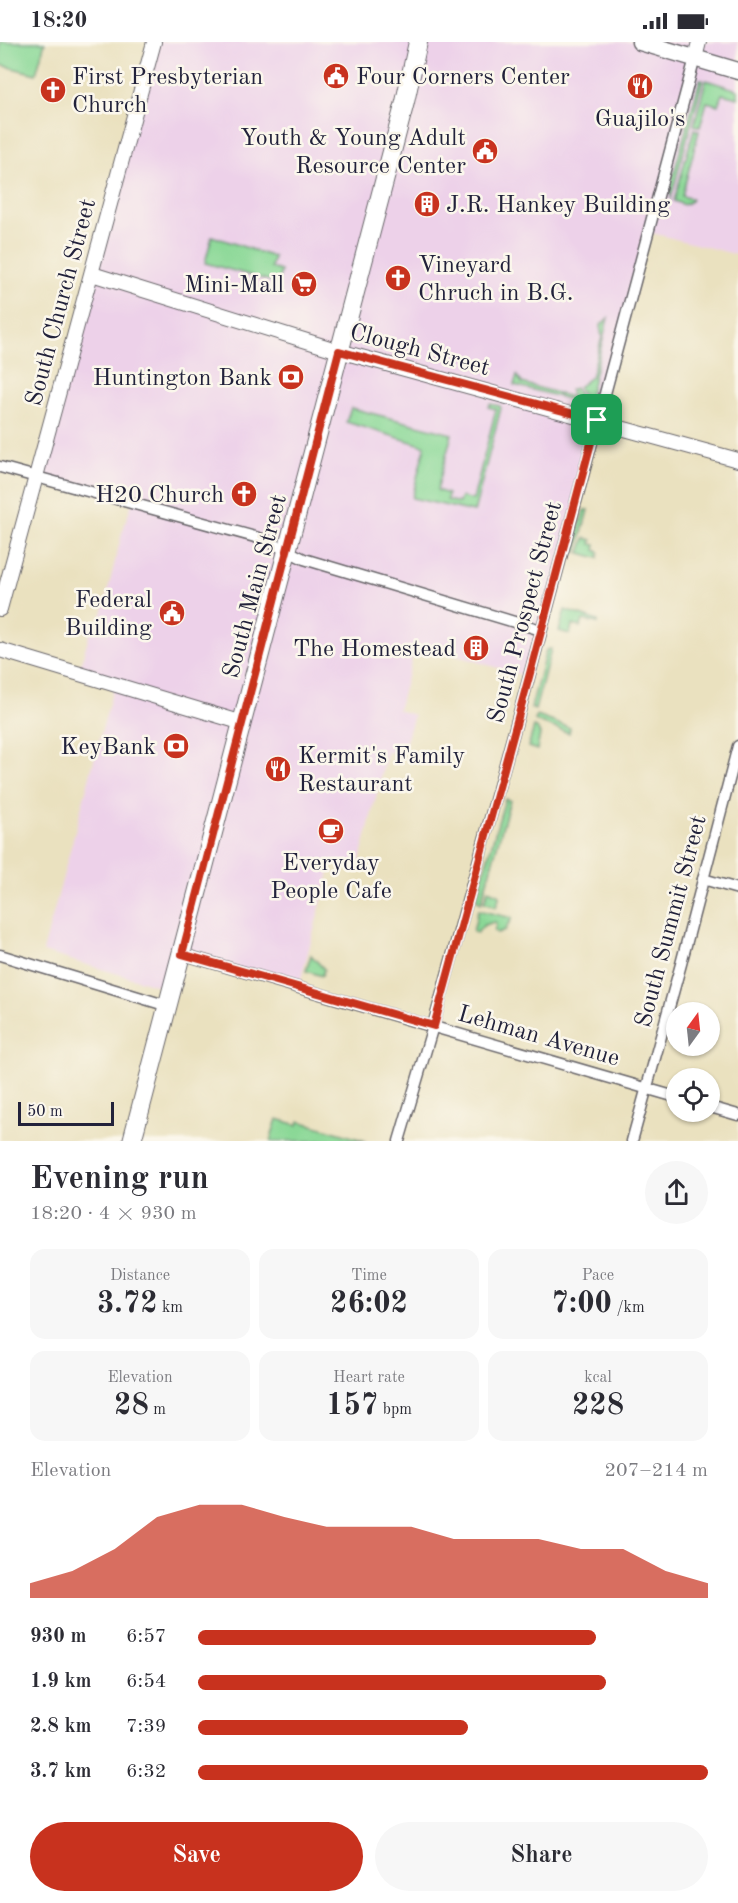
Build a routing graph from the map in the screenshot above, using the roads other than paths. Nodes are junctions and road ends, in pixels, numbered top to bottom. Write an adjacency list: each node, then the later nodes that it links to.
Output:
1 (154, 42): 6 (street, South Church Street)
2 (418, 42): 7 (main road, South Main Street)
3 (640, 42): 4 (main road)
4 (697, 50): 5 (main road); 8 (street, South Prospect Street)
5 (738, 71)
6 (92, 274): 7 (street, Clough Street); 11 (street, South Church Street)
7 (339, 351): 8 (street, Clough Street); 12 (main road, South Main Street)
8 (597, 420): 9 (street, Clough Street); 14 (street, South Prospect Street)
9 (738, 460)
10 (0, 467): 11 (street)
11 (35, 477): 12 (street); 13 (street, South Church Street)
12 (288, 551): 14 (street); 16 (main road, South Main Street)
13 (0, 609)
14 (541, 630): 23 (street, South Prospect Street)
15 (0, 650): 16 (street)
16 (243, 723): 20 (main road, South Main Street)
17 (738, 746): 18 (street, South Summit Street)
18 (703, 879): 19 (street); 24 (street, South Summit Street)
19 (738, 889)
20 (182, 954): 22 (main road, South Main Street); 23 (street, Lehman Avenue)
21 (0, 956): 22 (street)
22 (168, 1006): 28 (main road, South Main Street)
23 (434, 1026): 24 (street, Lehman Avenue); 29 (street, South Prospect Street)
24 (647, 1088): 25 (street, Lehman Avenue); 30 (street, South Summit Street)
25 (666, 1094)
26 (720, 1110): 27 (street)
27 (738, 1115)
28 (132, 1141)
29 (399, 1141)
30 (632, 1141)

